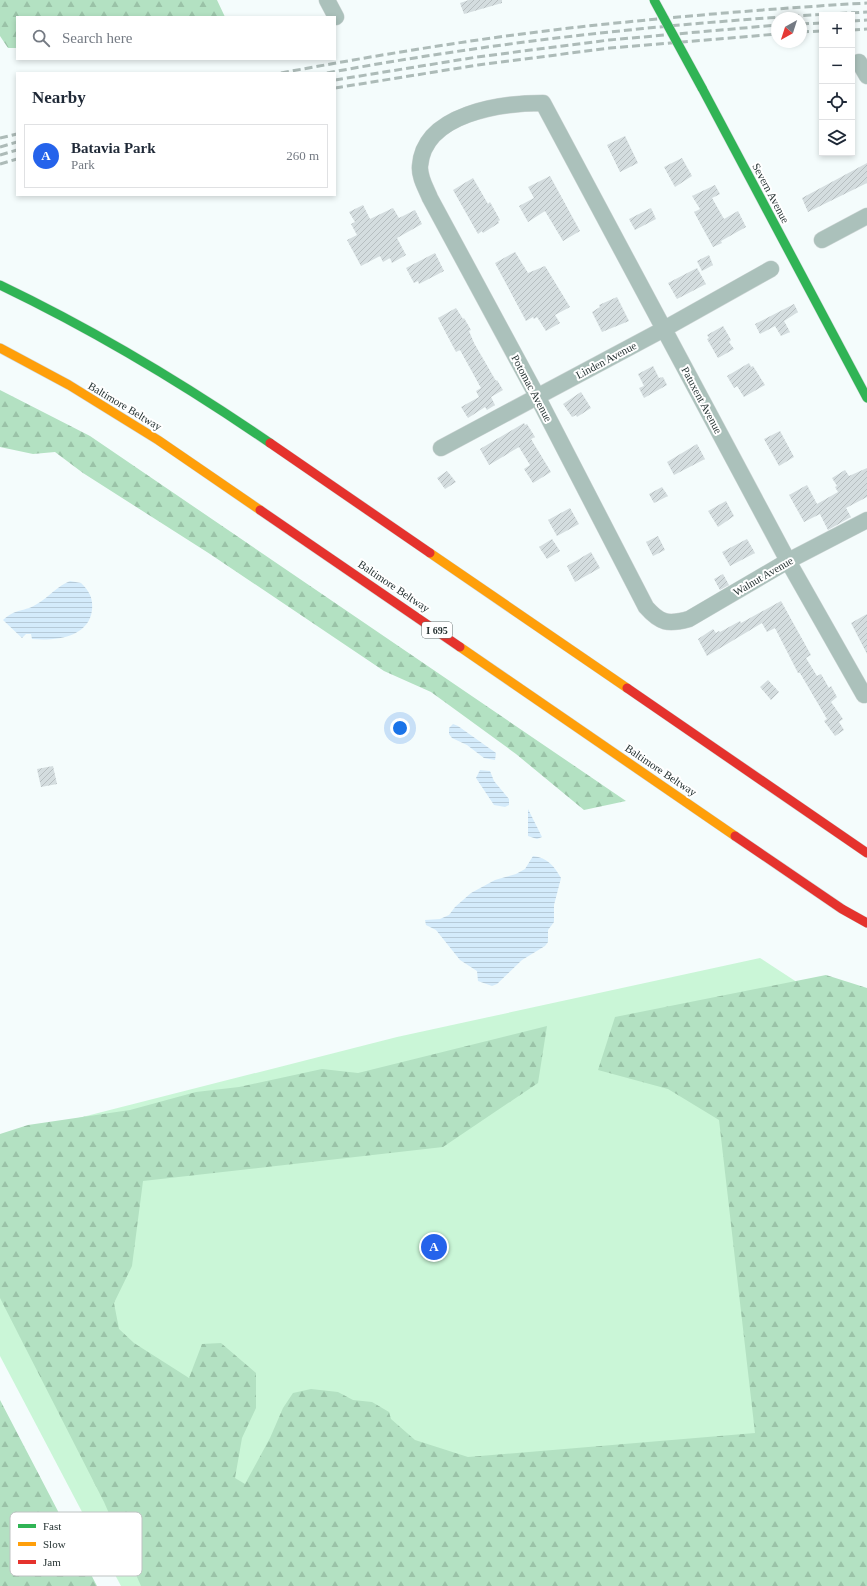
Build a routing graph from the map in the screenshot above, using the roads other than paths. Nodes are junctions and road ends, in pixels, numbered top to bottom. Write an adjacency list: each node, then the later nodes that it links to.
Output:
1 (326, 0): 3 (street)
2 (654, 0): 14 (main road, Severn Avenue, bridge)
3 (335, 16)
4 (859, 62): 5 (street)
5 (867, 76)
6 (423, 154): 11 (street, Patuxent Avenue); 13 (street, Potomac Avenue)
7 (867, 216): 8 (street)
8 (822, 240)
9 (771, 269): 11 (street, Linden Avenue)
10 (0, 285): 20 (main road)
11 (664, 329): 13 (street, Linden Avenue); 17 (street, Patuxent Avenue)
12 (0, 348): 21 (main road, Baltimore Beltway / I 695)
13 (537, 396): 15 (street, Linden Avenue); 18 (street, Potomac Avenue)
14 (867, 398)
15 (441, 448)
16 (867, 520): 17 (street, Walnut Avenue)
17 (788, 561): 18 (street, Walnut Avenue); 19 (street, Patuxent Avenue)
18 (657, 618)
19 (864, 695)
20 (867, 853)
21 (867, 923)

